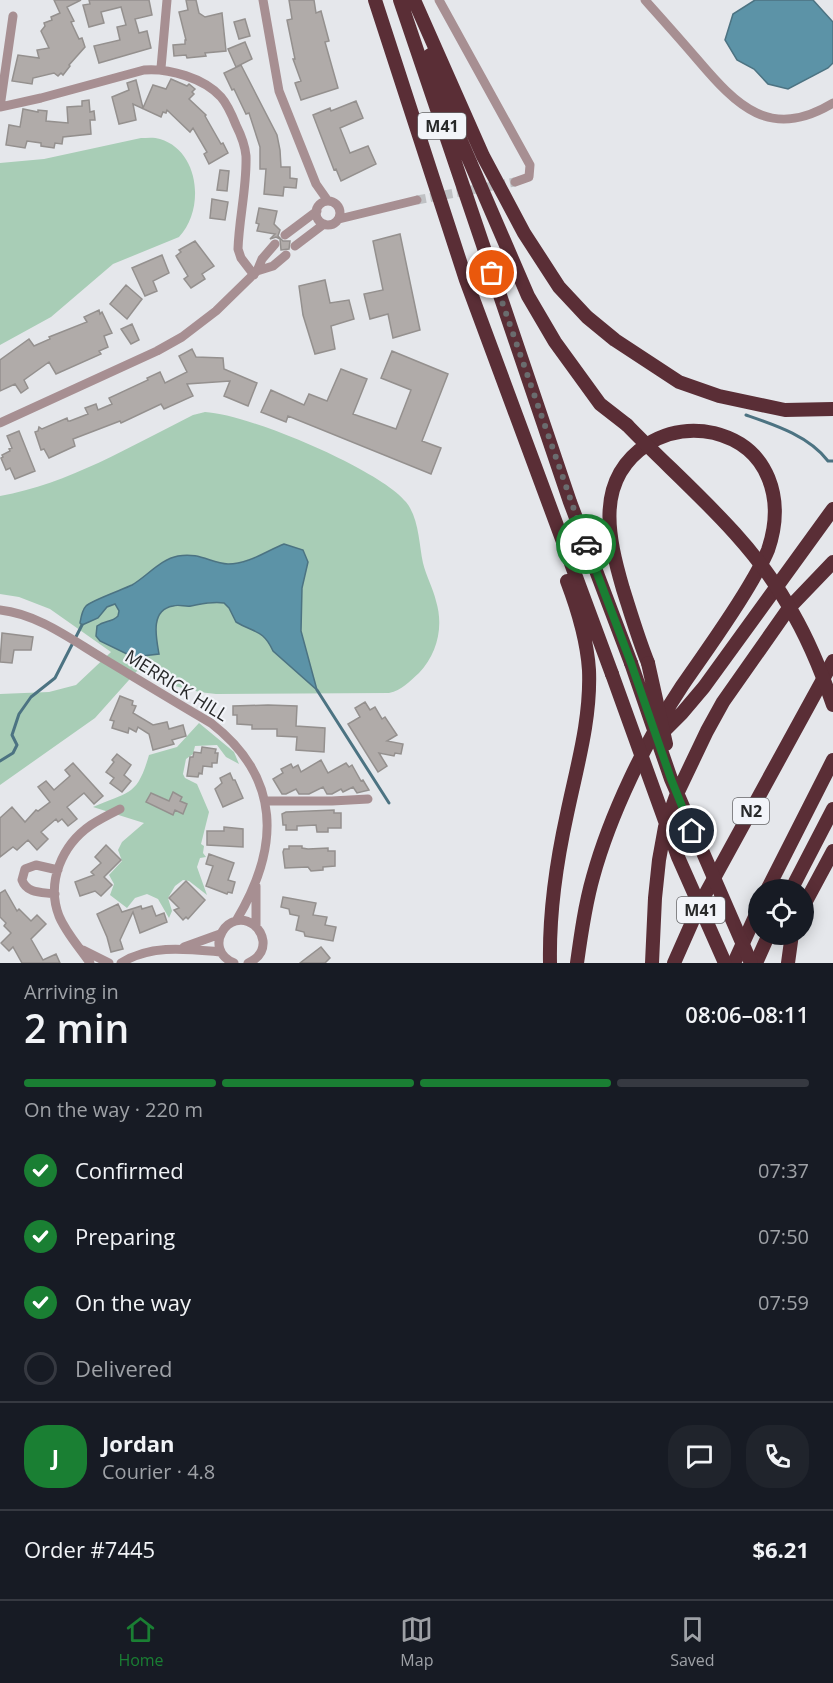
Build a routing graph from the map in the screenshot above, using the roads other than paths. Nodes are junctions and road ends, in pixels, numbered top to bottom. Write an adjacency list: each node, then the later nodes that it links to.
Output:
1 (167, 0): 9 (street)
2 (263, 0): 14 (street)
3 (375, 0): 26 (highway, M41)
4 (400, 0): 34 (highway, M41, bridge)
5 (412, 0): 24 (highway); 31 (highway, bridge)
6 (439, 0): 12 (street)
7 (645, 0): 10 (street)
8 (13, 16): 11 (street)
9 (161, 68): 11 (street); 23 (street)
10 (833, 103)
11 (0, 107)
12 (515, 182)
13 (417, 200): 16 (street)
14 (321, 206): 15 (street); 18 (street); 19 (street)
15 (339, 208): 16 (street); 17 (street)
16 (369, 210): 17 (street)
17 (339, 219): 18 (street)
18 (324, 224): 21 (street)
19 (285, 235)
20 (275, 244): 23 (street)
21 (295, 246)
22 (286, 255): 23 (street)
23 (255, 273): 25 (street)
24 (833, 409)
25 (0, 423)
26 (549, 507): 60 (highway); 64 (highway, M41, bridge)
27 (833, 510): 32 (highway)
28 (833, 562): 62 (highway, bridge)
29 (0, 610): 36 (street, MERRICK HILL)
30 (833, 661): 63 (highway, N2)
31 (833, 705)
32 (645, 748): 34 (highway, bridge); 61 (highway)
33 (833, 760): 41 (highway)
34 (671, 779): 66 (highway, M41, bridge)
35 (368, 799): 36 (street)
36 (265, 801): 43 (street, MERRICK HILL)
37 (120, 809): 40 (street)
38 (833, 809): 42 (highway)
39 (833, 851): 44 (highway)
40 (58, 870): 45 (street); 45 (street)
41 (773, 879)
42 (797, 879)
43 (257, 880): 46 (street, MERRICK HILL); 47 (street, MERRICK HILL)
44 (814, 886)
45 (55, 894): 53 (street)
46 (236, 921): 47 (street); 49 (street)
47 (256, 927): 55 (street, MERRICK HILL)
48 (748, 932): 65 (highway)
49 (220, 934): 52 (street); 54 (street)
50 (764, 945): 67 (highway)
51 (790, 945): 68 (highway)
52 (182, 948): 54 (street); 58 (street)
53 (81, 949): 56 (street); 57 (street)
54 (221, 952): 59 (street)
55 (253, 962)
56 (90, 963)
57 (109, 963)
58 (121, 963)
59 (234, 963)
60 (550, 963)
61 (577, 963)
62 (652, 963)
63 (674, 963)
64 (725, 963)
65 (734, 963)
66 (751, 963)
67 (756, 963)
68 (788, 963)

